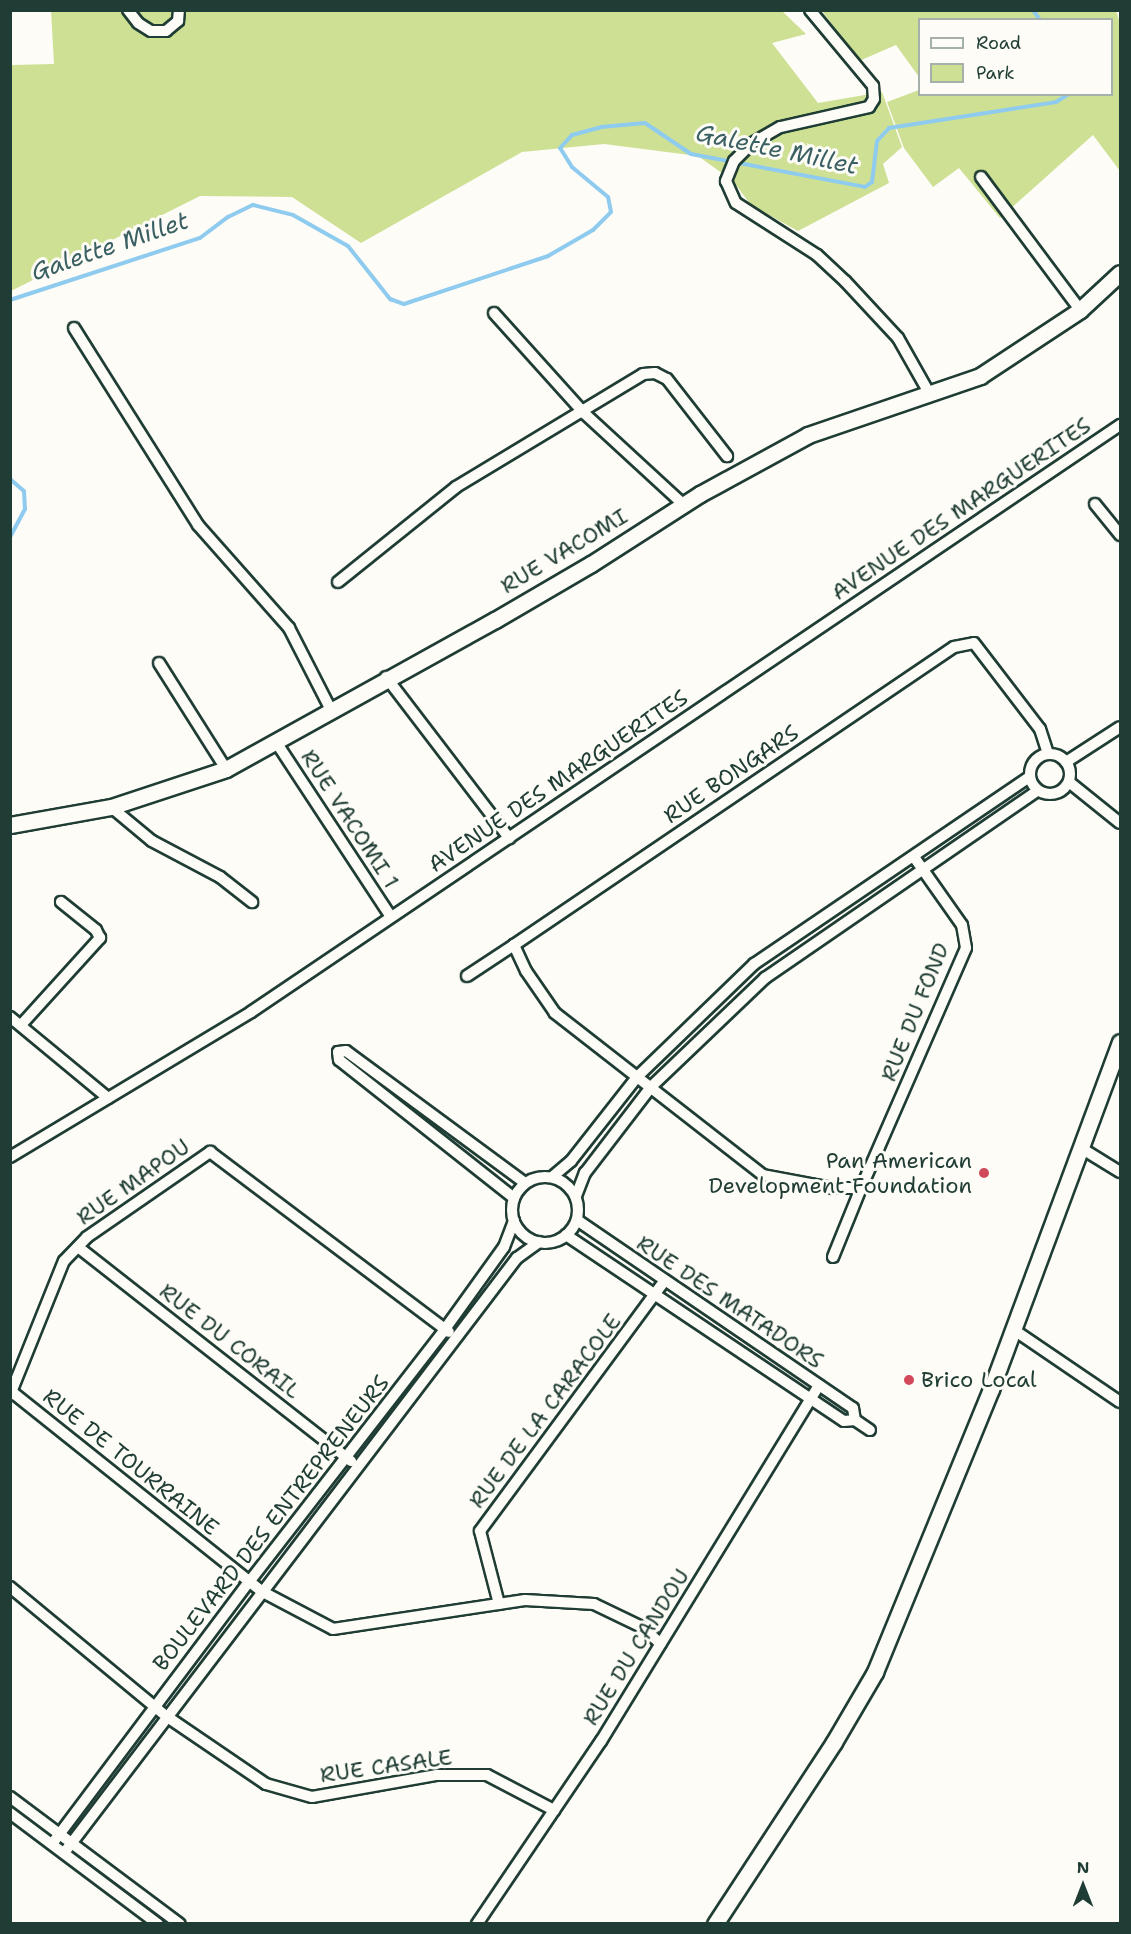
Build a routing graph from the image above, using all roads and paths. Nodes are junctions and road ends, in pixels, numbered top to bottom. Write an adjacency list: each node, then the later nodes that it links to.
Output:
1 (128, 10): 2 (street)
2 (179, 10)
3 (810, 10): 9 (street)
4 (981, 177): 6 (street)
5 (1120, 273): 6 (street, RUE VACOMI)
6 (1080, 310): 9 (street, RUE VACOMI)
7 (494, 313): 10 (street)
8 (74, 327): 19 (street)
9 (928, 391): 13 (street, RUE VACOMI)
10 (584, 413): 12 (street); 13 (street); 16 (street)
11 (1120, 425): 31 (street, AVENUE DES MARGUERITES)
12 (727, 456)
13 (683, 504): 18 (street, RUE VACOMI)
14 (1095, 504): 15 (street)
15 (1120, 535)
16 (338, 582)
17 (159, 663): 24 (street)
18 (386, 677): 19 (street, RUE VACOMI); 31 (street)
19 (330, 708): 21 (street, RUE VACOMI)
20 (1120, 727): 23 (street)
21 (276, 742): 24 (street, RUE VACOMI); 36 (street, RUE VACOMI 1)
22 (1048, 754): 23 (street); 25 (street); 37 (street, RUE BONGARS)
23 (1066, 762): 26 (street)
24 (226, 769): 28 (street, RUE VACOMI)
25 (1029, 777): 27 (street); 32 (street)
26 (1069, 782): 27 (street); 29 (street)
27 (1037, 791): 33 (street)
28 (111, 807): 30 (street, RUE VACOMI); 35 (street)
29 (1120, 823)
30 (10, 825)
31 (509, 838): 36 (street, AVENUE DES MARGUERITES)
32 (914, 857): 33 (street, RUE DU FOND); 42 (street)
33 (924, 870): 43 (street); 50 (street, RUE DU FOND)
34 (61, 902): 40 (street)
35 (252, 902)
36 (391, 918): 44 (street, AVENUE DES MARGUERITES)
37 (513, 945): 38 (street, RUE BONGARS); 42 (street)
38 (467, 976)
39 (10, 1017): 40 (street)
40 (21, 1025): 44 (street)
41 (1120, 1042): 45 (street)
42 (637, 1077): 43 (street); 48 (street)
43 (651, 1087): 50 (street); 51 (street)
44 (108, 1098): 46 (street, AVENUE DES MARGUERITES)
45 (1081, 1148): 47 (street); 62 (street)
46 (10, 1157)
47 (1120, 1172)
48 (552, 1177): 49 (street); 51 (street)
49 (525, 1183): 52 (street); 52 (street)
50 (861, 1188): 58 (street, RUE DU FOND)
51 (576, 1196): 53 (street)
52 (514, 1198): 54 (street)
53 (577, 1220): 55 (street); 59 (street, RUE DES MATADORS)
54 (514, 1221): 56 (street); 61 (street, BOULEVARD DES ENTREPRENEURS)
55 (566, 1235): 56 (street); 60 (street, RUE DES MATADORS)
56 (539, 1242): 63 (street, BOULEVARD DES ENTREPRENEURS)
57 (78, 1247): 61 (street, RUE MAPOU); 65 (street, RUE MAPOU); 70 (street, RUE DU CORAIL)
58 (834, 1257)
59 (664, 1281): 60 (street, RUE DE LA CARACOLE); 64 (street, RUE DES MATADORS)
60 (657, 1293): 66 (street, RUE DES MATADORS); 75 (street, RUE DE LA CARACOLE)
61 (445, 1329): 63 (street, RUE MAPOU); 70 (street, BOULEVARD DES ENTREPRENEURS)
62 (1014, 1330): 67 (street); 89 (street)
63 (457, 1338): 71 (street, BOULEVARD DES ENTREPRENEURS)
64 (819, 1385): 66 (street, RUE DU CANDOU); 68 (street, RUE DES MATADORS)
65 (11, 1393): 72 (street, RUE DE TOURRAINE)
66 (810, 1398): 68 (street, RUE DES MATADORS); 76 (street, RUE DU CANDOU)
67 (1120, 1402)
68 (855, 1420): 69 (street, RUE DES MATADORS)
69 (870, 1430)
70 (347, 1457): 71 (street, RUE DU CORAIL); 72 (street, BOULEVARD DES ENTREPRENEURS)
71 (359, 1467): 74 (street, BOULEVARD DES ENTREPRENEURS)
72 (249, 1582): 74 (street, RUE DE TOURRAINE); 77 (street, BOULEVARD DES ENTREPRENEURS)
73 (10, 1587): 77 (street)
74 (261, 1591): 75 (street, RUE DE TOURRAINE); 78 (street, BOULEVARD DES ENTREPRENEURS)
75 (500, 1604): 76 (street, RUE DE TOURRAINE)
76 (661, 1644): 80 (street, RUE DU CANDOU)
77 (154, 1707): 78 (street); 82 (street, BOULEVARD DES ENTREPRENEURS)
78 (166, 1716): 80 (street, RUE CASALE); 83 (street, BOULEVARD DES ENTREPRENEURS)
79 (10, 1797): 82 (street)
80 (554, 1810): 88 (street, RUE DU CANDOU)
81 (10, 1813): 84 (street)
82 (60, 1834): 83 (street); 84 (street, BOULEVARD DES ENTREPRENEURS)
83 (72, 1842): 85 (street, BOULEVARD DES ENTREPRENEURS); 87 (street)
84 (52, 1844): 85 (street)
85 (64, 1853): 86 (street)
86 (158, 1923)
87 (180, 1923)
88 (477, 1923)
89 (716, 1923)

